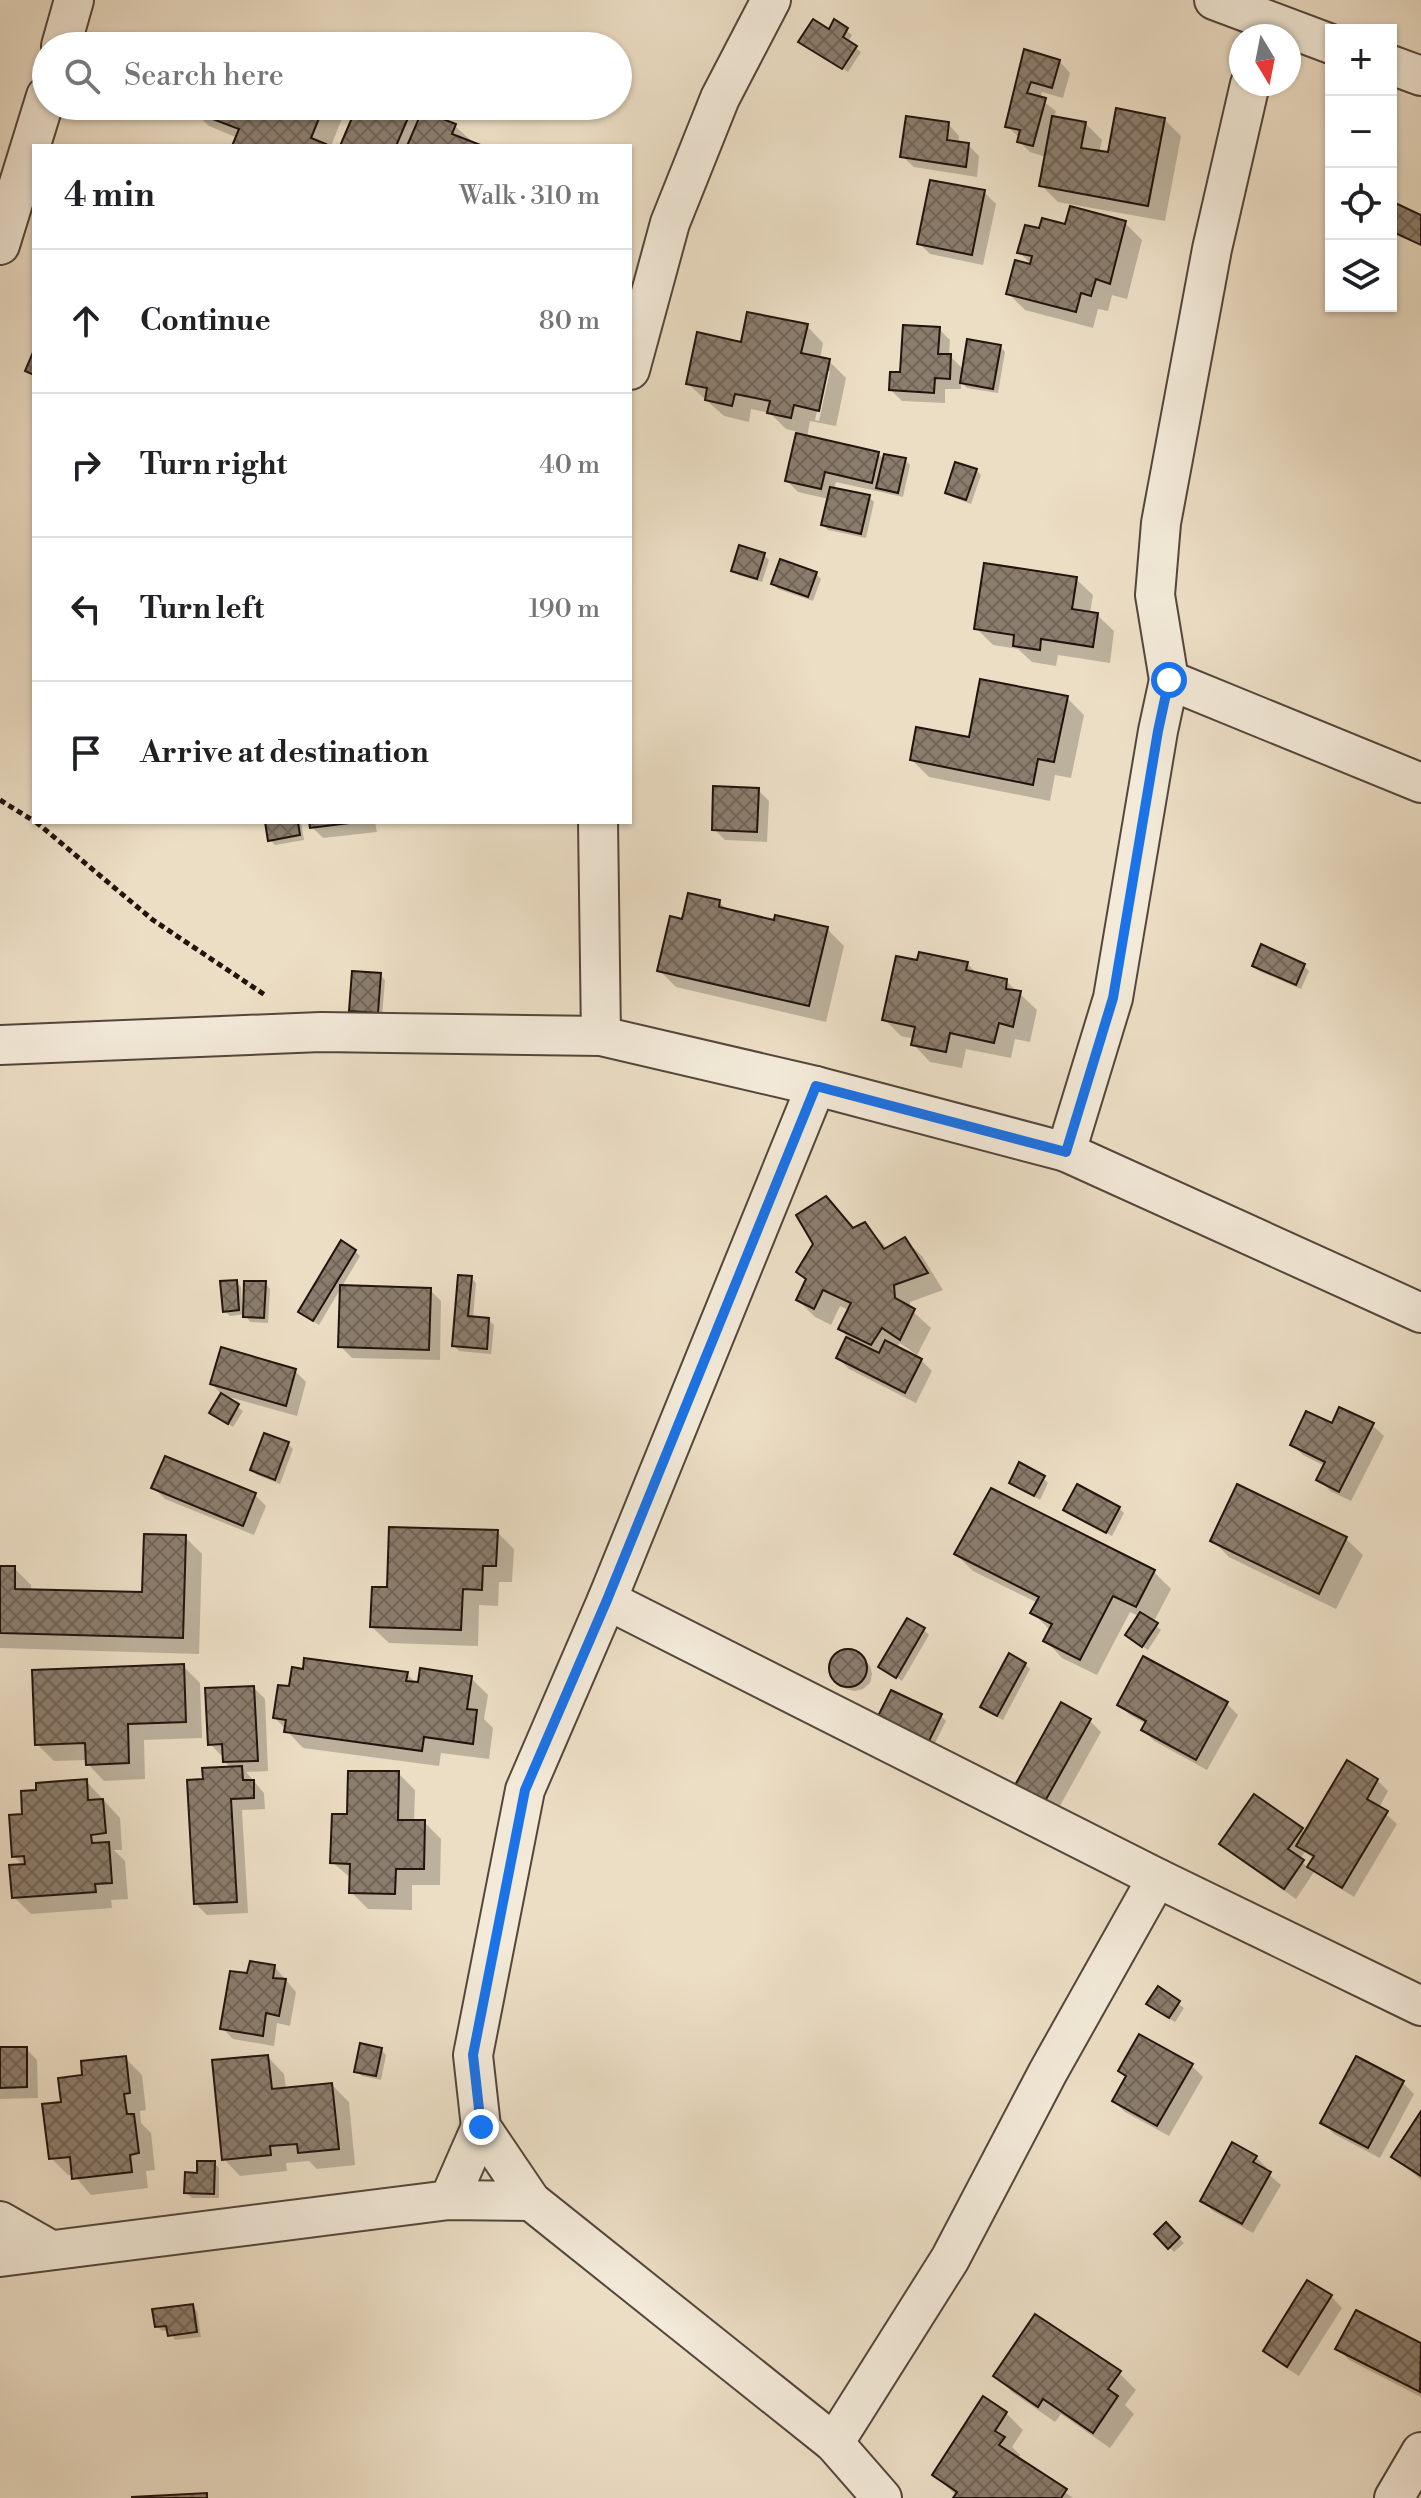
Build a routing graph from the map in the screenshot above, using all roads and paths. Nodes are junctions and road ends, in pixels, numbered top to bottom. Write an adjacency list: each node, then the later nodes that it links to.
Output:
1 (74, 0): 5 (street)
2 (771, 0): 13 (street)
3 (1214, 0): 4 (street)
4 (1256, 24)
5 (65, 32)
6 (1301, 37): 7 (street)
7 (1325, 43)
8 (1397, 67): 9 (street)
9 (1421, 76)
10 (1247, 96): 14 (street)
11 (39, 120): 12 (street)
12 (0, 245)
13 (632, 363)
14 (1169, 680): 15 (street); 24 (street)
15 (1421, 783)
16 (0, 800): 17 (path)
17 (32, 819)
18 (39, 824): 20 (path)
19 (598, 824): 21 (street)
20 (269, 998)
21 (601, 1036): 22 (street); 23 (street)
22 (0, 1045)
23 (816, 1086): 24 (street); 26 (street)
24 (1066, 1152): 25 (street)
25 (1421, 1313)
26 (607, 1600): 27 (street); 29 (street)
27 (1157, 1878): 28 (street); 35 (street)
28 (1421, 2006)
29 (481, 2127): 30 (street); 31 (street)
30 (449, 2200): 31 (street); 33 (street)
31 (531, 2201): 35 (street)
32 (0, 2221): 33 (street)
33 (49, 2249): 34 (street)
34 (0, 2257)
35 (834, 2443): 37 (street)
36 (1421, 2452): 38 (street)
37 (882, 2498)
38 (1394, 2498)

